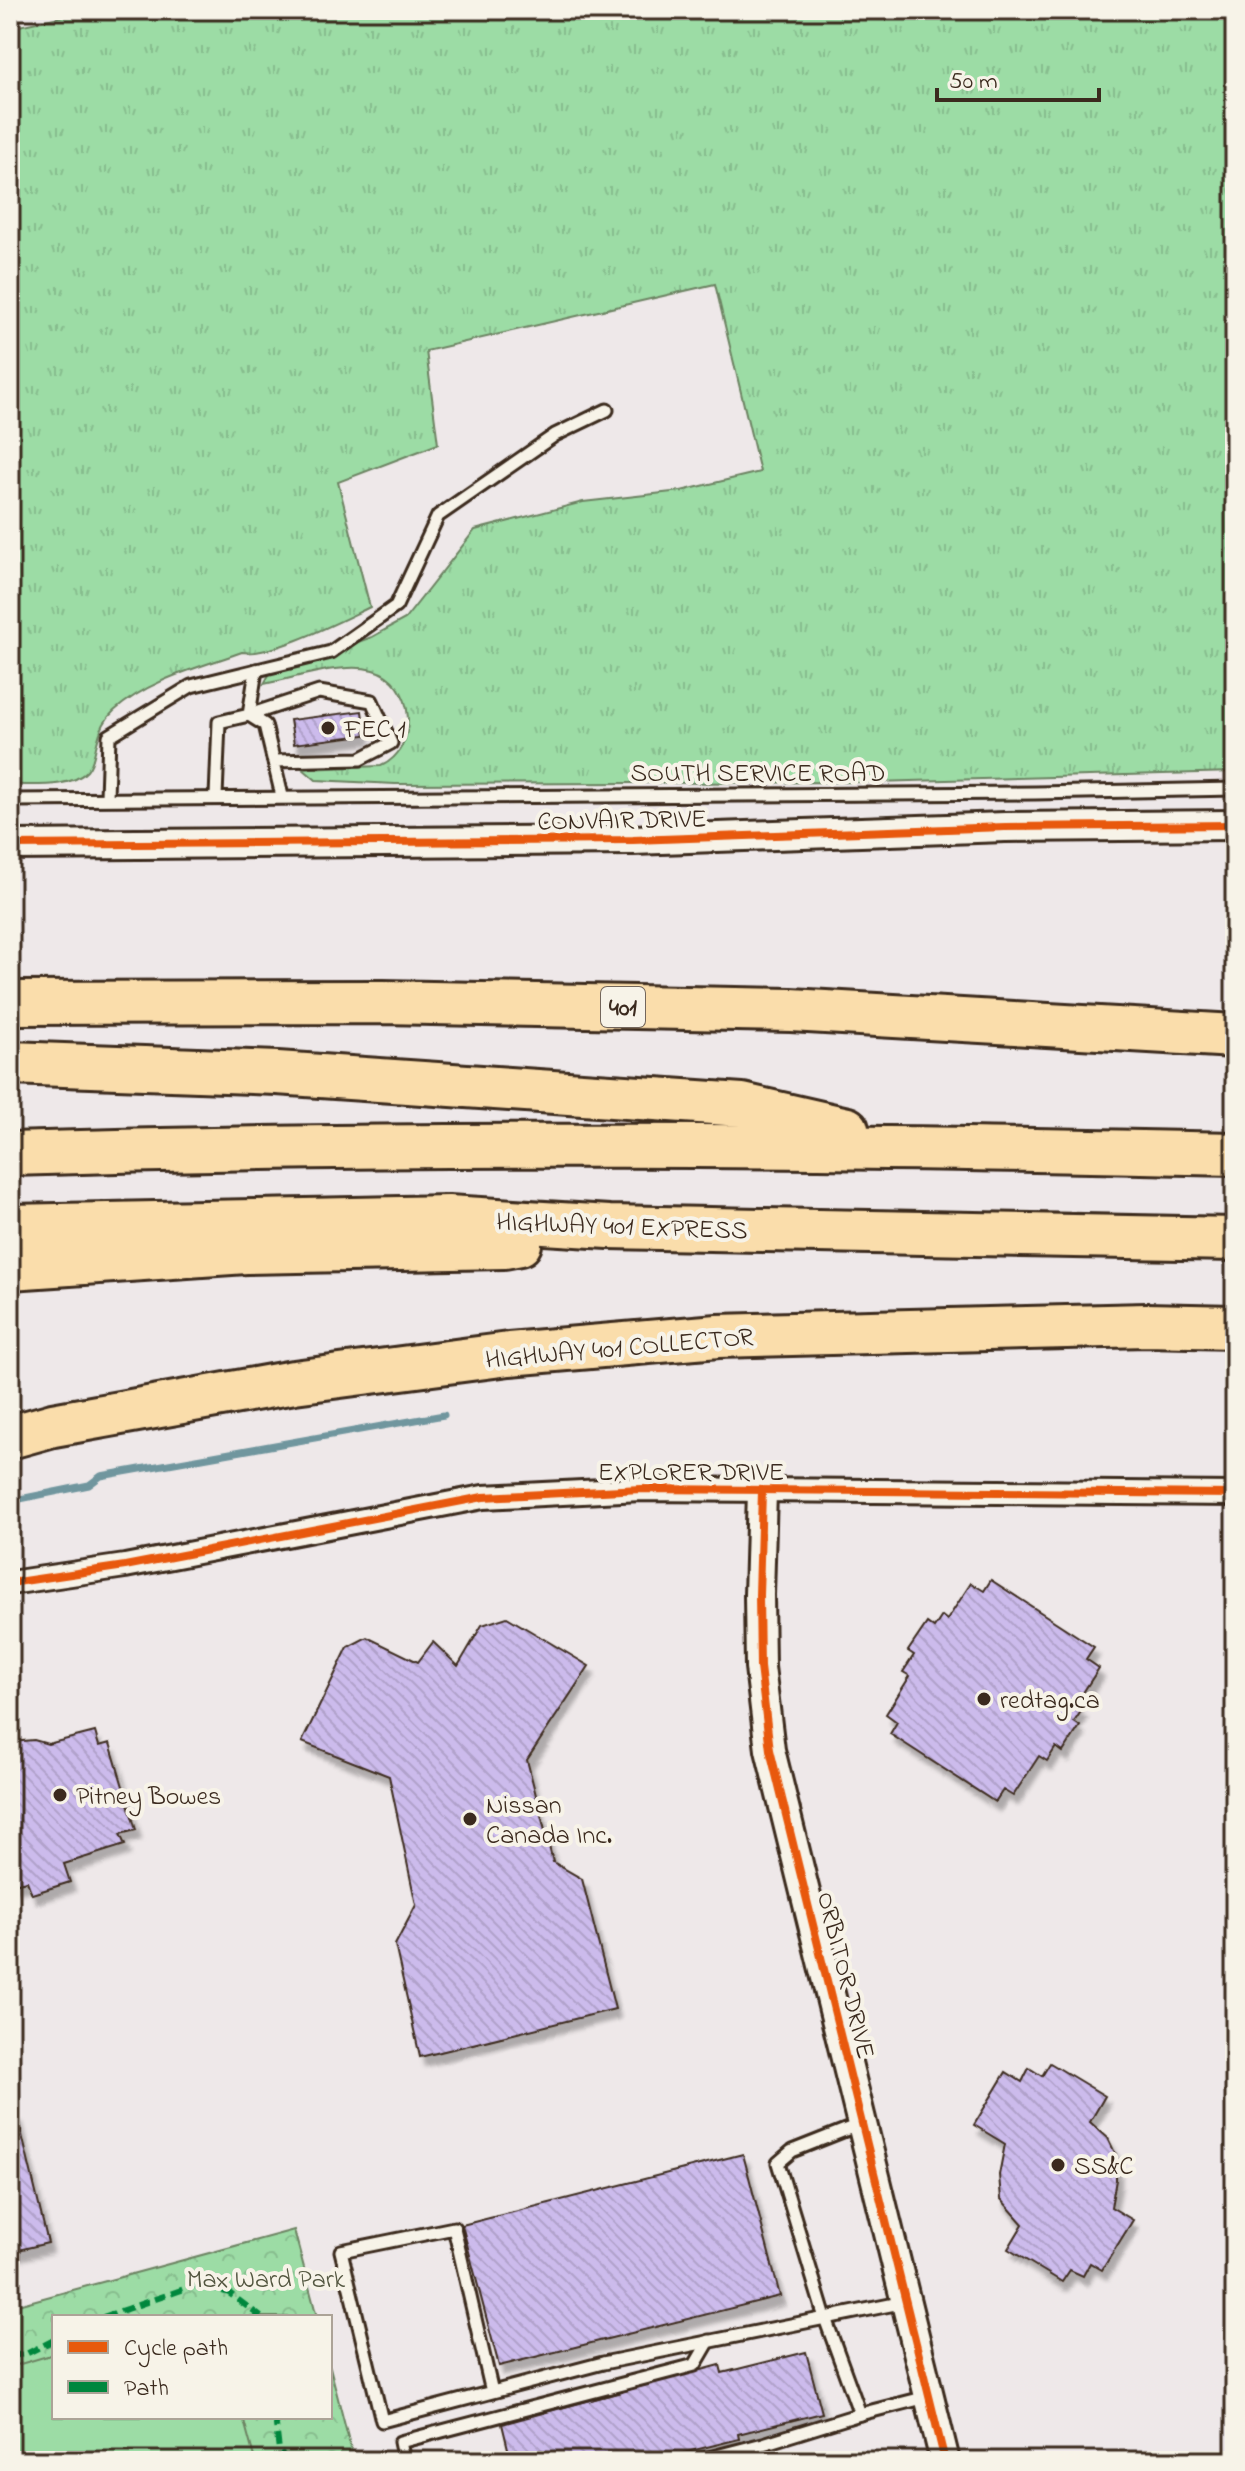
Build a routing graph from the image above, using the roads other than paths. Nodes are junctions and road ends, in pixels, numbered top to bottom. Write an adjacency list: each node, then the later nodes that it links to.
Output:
1 (607, 410): 2 (lane)
2 (256, 670): 3 (lane); 7 (lane)
3 (249, 715): 4 (lane); 4 (lane); 8 (lane)
4 (274, 761): 6 (lane)
5 (1235, 789): 6 (lane, SOUTH SERVICE ROAD)
6 (282, 796): 8 (lane, SOUTH SERVICE ROAD)
7 (107, 797): 8 (lane, SOUTH SERVICE ROAD); 9 (lane, SOUTH SERVICE ROAD)
8 (216, 797)
9 (10, 800)
10 (1235, 825): 11 (street, CONVAIR DRIVE)
11 (10, 845)
12 (10, 1003): 13 (highway, 401)
13 (1235, 1036)
14 (10, 1063): 15 (highway)
15 (926, 1147): 16 (highway); 17 (highway)
16 (10, 1154)
17 (1235, 1154)
18 (10, 1226): 19 (highway, HIGHWAY 401 EXPRESS)
19 (609, 1227): 20 (highway, HIGHWAY 401 EXPRESS); 21 (highway)
20 (1235, 1239)
21 (10, 1268)
22 (1235, 1327): 23 (highway, HIGHWAY 401 COLLECTOR)
23 (53, 1425): 24 (highway); 25 (highway, HIGHWAY 401 COLLECTOR)
24 (10, 1429)
25 (10, 1437)
26 (762, 1491): 27 (street, EXPLORER DRIVE); 28 (street, EXPLORER DRIVE); 29 (street, ORBITOR DRIVE)
27 (1235, 1494)
28 (10, 1583)
29 (864, 2123): 30 (street, ORBITOR DRIVE); 31 (lane)
30 (906, 2302): 31 (lane); 34 (street, ORBITOR DRIVE)
31 (825, 2318): 32 (lane); 35 (lane)
32 (709, 2341): 33 (lane); 36 (lane)
33 (492, 2392): 33 (lane)
34 (929, 2397): 35 (lane); 38 (street, ORBITOR DRIVE)
35 (860, 2414): 37 (lane)
36 (404, 2461)
37 (697, 2461)
38 (945, 2461)

